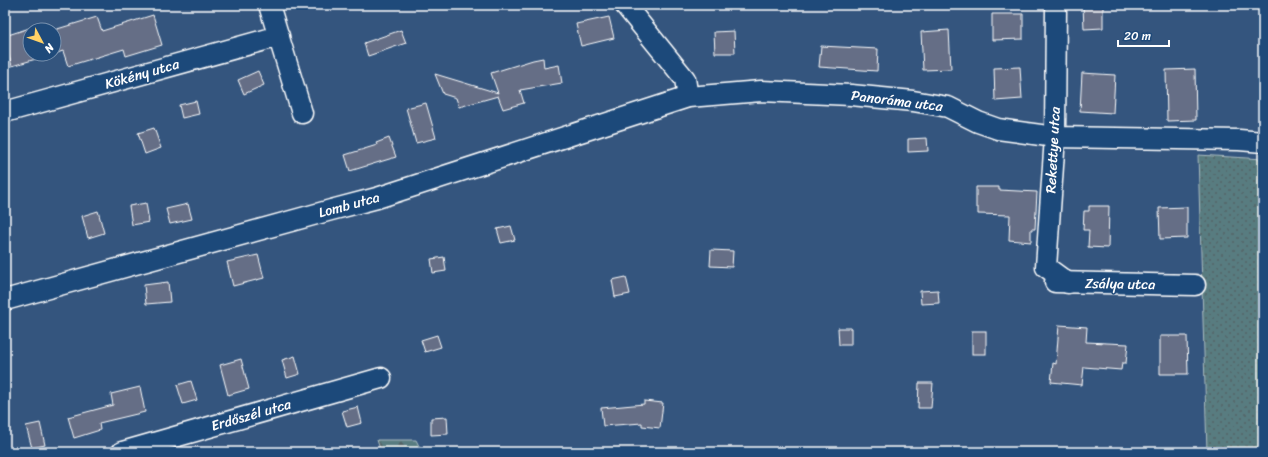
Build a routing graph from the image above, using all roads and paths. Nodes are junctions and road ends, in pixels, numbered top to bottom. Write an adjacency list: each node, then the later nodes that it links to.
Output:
1 (270, 5): 4 (street)
2 (625, 5): 5 (street)
3 (1056, 5): 8 (street, Rekettye utca)
4 (279, 36): 6 (street, Kökény utca); 7 (street)
5 (688, 96): 8 (street, Panoráma utca); 13 (street, Lomb utca)
6 (5, 112)
7 (302, 113)
8 (1055, 137): 9 (street, Panoráma utca); 11 (street, Rekettye utca)
9 (1263, 142)
10 (1044, 282): 11 (street, Zsálya utca)
11 (1068, 283): 12 (street, Zsálya utca)
12 (1195, 285)
13 (5, 300)
14 (381, 378): 15 (street, Erdőszél utca)
15 (122, 452)

